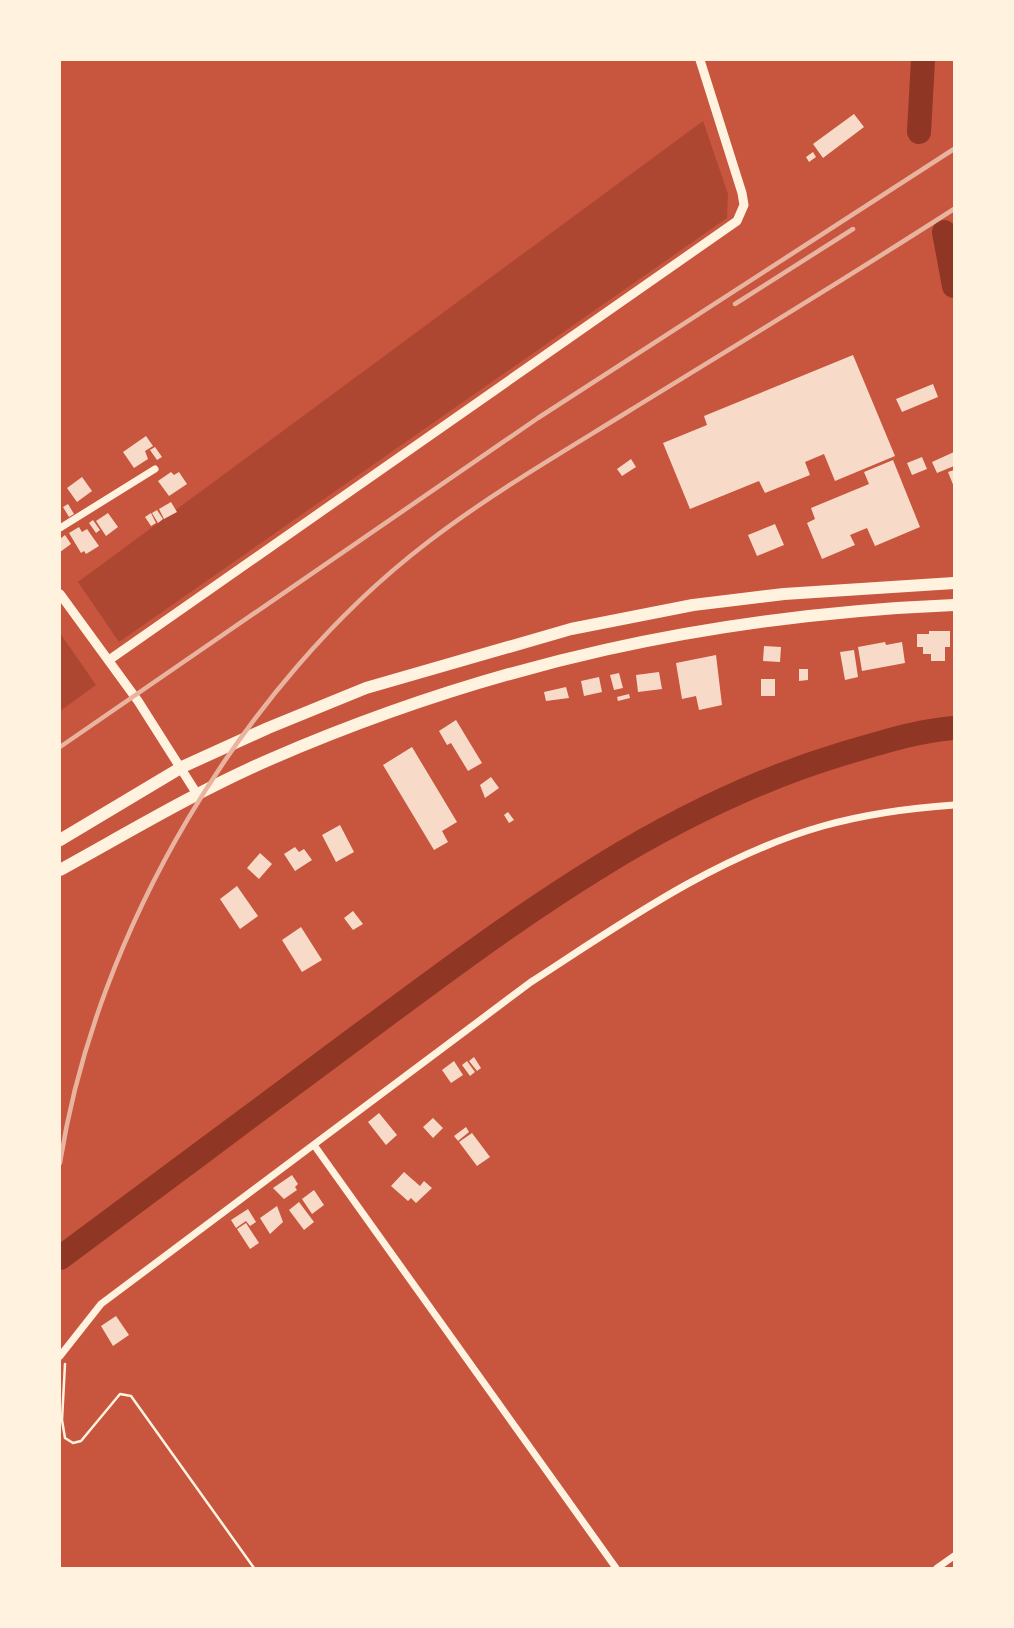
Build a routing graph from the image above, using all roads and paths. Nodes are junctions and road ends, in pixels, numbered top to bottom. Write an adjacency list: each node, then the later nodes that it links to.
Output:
1 (700, 60): 7 (street)
2 (155, 468): 3 (street)
3 (60, 528)
4 (954, 583): 8 (highway)
5 (60, 594): 7 (street)
6 (954, 606): 9 (highway)
7 (109, 660): 8 (street)
8 (183, 767): 9 (street); 11 (highway)
9 (197, 794): 12 (highway)
10 (954, 805): 13 (street)
11 (60, 840)
12 (60, 870)
13 (314, 1145): 14 (street); 17 (street)
14 (62, 1353): 16 (path)
15 (954, 1556): 18 (street)
16 (254, 1569)
17 (616, 1569)
18 (937, 1569)

